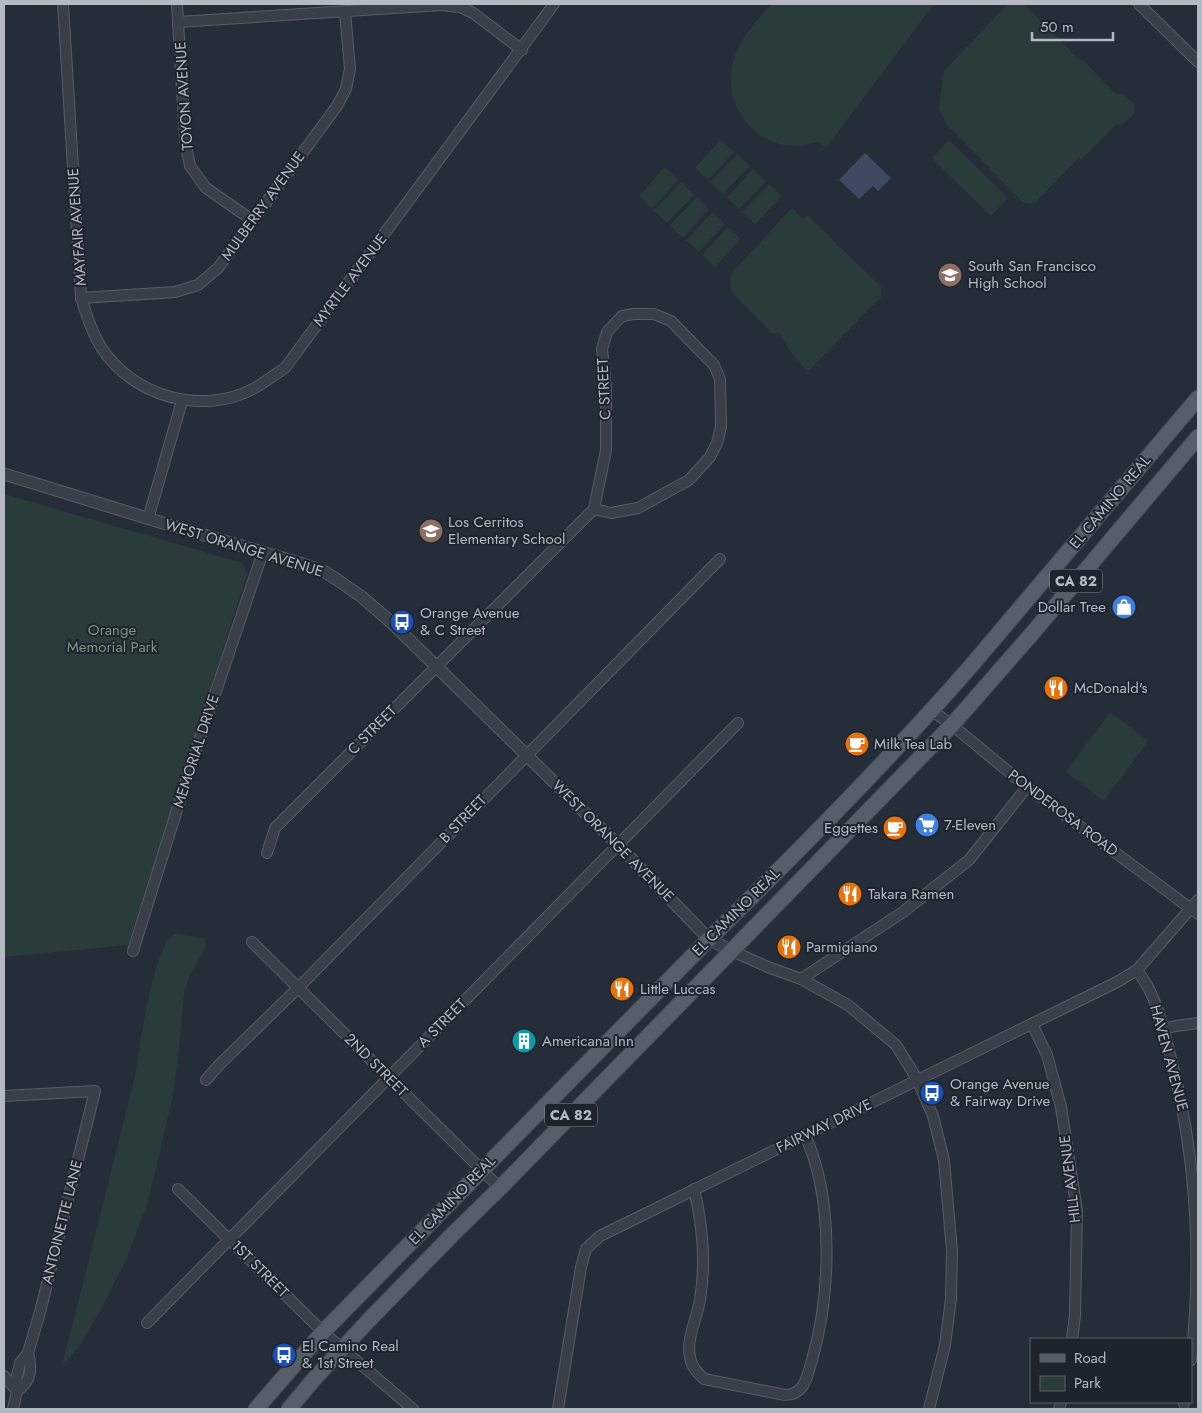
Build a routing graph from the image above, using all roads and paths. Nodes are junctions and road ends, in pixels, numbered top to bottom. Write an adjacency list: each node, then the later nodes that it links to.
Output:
1 (63, 4): 10 (street, MAYFAIR AVENUE)
2 (177, 4): 6 (street, TOYON AVENUE)
3 (554, 4): 7 (street, MYRTLE AVENUE)
4 (1139, 4): 8 (street)
5 (345, 12): 6 (street); 7 (street); 9 (street, MULBERRY AVENUE)
6 (178, 22): 9 (street, TOYON AVENUE)
7 (522, 50): 12 (street, MYRTLE AVENUE)
8 (1198, 62)
9 (252, 220): 10 (street, MULBERRY AVENUE)
10 (82, 298): 12 (street, MAYFAIR AVENUE)
11 (1198, 398): 20 (main road, EL CAMINO REAL / CA 82)
12 (182, 401): 16 (street)
13 (1198, 437): 22 (main road, EL CAMINO REAL / CA 82)
14 (4, 474): 16 (street, WEST ORANGE AVENUE)
15 (594, 508): 15 (street, C STREET); 19 (street, C STREET)
16 (148, 519): 17 (street, WEST ORANGE AVENUE)
17 (263, 552): 19 (street, WEST ORANGE AVENUE); 30 (street, MEMORIAL DRIVE)
18 (720, 559): 23 (street, B STREET)
19 (436, 667): 23 (street, WEST ORANGE AVENUE); 26 (street, C STREET)
20 (931, 710): 22 (street, PONDEROSA ROAD); 28 (main road, EL CAMINO REAL / CA 82)
21 (738, 723): 25 (street, A STREET)
22 (952, 725): 24 (street, PONDEROSA ROAD); 31 (main road, EL CAMINO REAL / CA 82)
23 (527, 754): 25 (street, WEST ORANGE AVENUE); 34 (street, B STREET)
24 (1027, 787): 27 (street, PONDEROSA ROAD); 33 (street)
25 (618, 844): 28 (street, WEST ORANGE AVENUE); 38 (street, A STREET)
26 (267, 853)
27 (1196, 907): 32 (street, FAIRWAY DRIVE)
28 (709, 939): 31 (street, WEST ORANGE AVENUE); 43 (main road, EL CAMINO REAL / CA 82)
29 (252, 942): 34 (street, 2ND STREET)
30 (133, 951)
31 (732, 952): 33 (street, WEST ORANGE AVENUE); 46 (main road, EL CAMINO REAL / CA 82)
32 (1137, 970): 36 (street, FAIRWAY DRIVE); 37 (street, HAVEN AVENUE)
33 (801, 979): 39 (street, WEST ORANGE AVENUE)
34 (298, 988): 38 (street, 2ND STREET); 40 (street, B STREET)
35 (1198, 1023): 37 (street)
36 (1032, 1024): 39 (street, FAIRWAY DRIVE); 52 (street, HILL AVENUE)
37 (1164, 1029): 44 (street, HAVEN AVENUE)
38 (388, 1078): 43 (street, 2ND STREET); 48 (street, A STREET)
39 (917, 1079): 42 (street, FAIRWAY DRIVE); 62 (street, WEST ORANGE AVENUE)
40 (206, 1080)
41 (4, 1096): 56 (street, ANTOINETTE LANE)
42 (805, 1135): 47 (street, FAIRWAY DRIVE); 47 (street)
43 (482, 1170): 46 (street, 2ND STREET); 51 (main road, EL CAMINO REAL / CA 82)
44 (1196, 1187): 49 (street, HAVEN AVENUE)
45 (178, 1188): 48 (street, 1ST STREET)
46 (500, 1188): 53 (main road, EL CAMINO REAL / CA 82)
47 (694, 1189): 61 (street, FAIRWAY DRIVE)
48 (229, 1239): 50 (street, A STREET); 51 (street, 1ST STREET)
49 (1197, 1310): 54 (street, HAVEN AVENUE)
50 (147, 1323)
51 (323, 1332): 53 (street, 1ST STREET); 58 (main road, EL CAMINO REAL / CA 82)
52 (1072, 1338)
53 (343, 1349): 59 (main road, EL CAMINO REAL / CA 82); 60 (street, 1ST STREET)
54 (1192, 1352)
55 (4, 1376): 56 (street)
56 (17, 1391): 57 (street, ANTOINETTE LANE)
57 (13, 1409)
58 (256, 1409)
59 (289, 1409)
60 (413, 1409)
61 (558, 1409)
62 (929, 1409)

